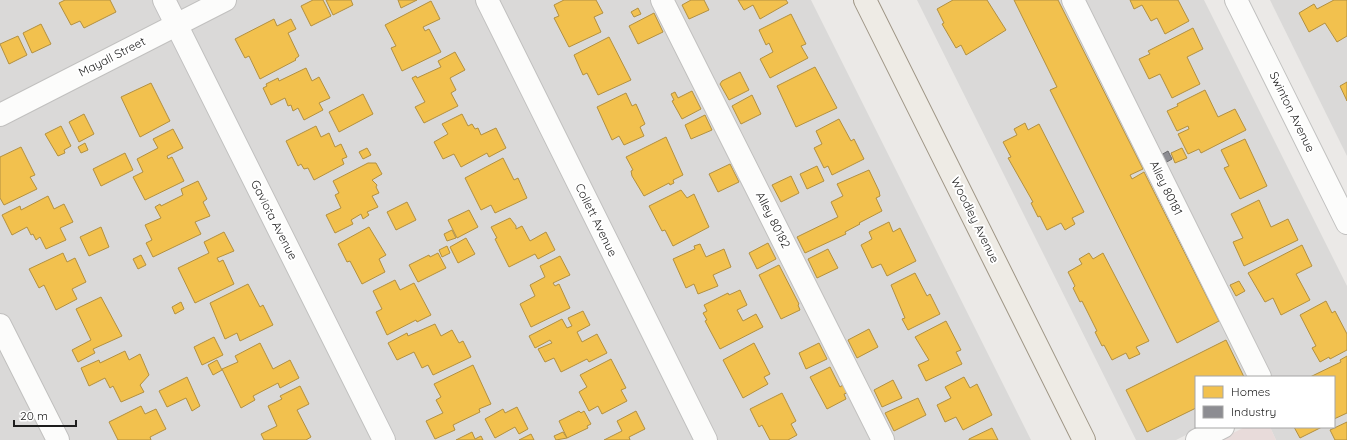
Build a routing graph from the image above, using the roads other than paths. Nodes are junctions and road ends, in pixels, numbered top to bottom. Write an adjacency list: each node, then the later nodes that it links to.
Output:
1 (164, 0): 8 (street, Gaviota Avenue)
2 (225, 0): 8 (street, Mayall Street)
3 (487, 0): 16 (street, Collett Avenue)
4 (662, 0): 17 (street, Alley 80182)
5 (865, 0): 18 (main road, Woodley Avenue)
6 (1073, 0): 12 (street, Alley 80181)
7 (1236, 0): 10 (street, Swinton Avenue)
8 (176, 24): 9 (street, Mayall Street); 15 (street, Gaviota Avenue)
9 (0, 115)
10 (1347, 223)
11 (0, 325): 14 (street)
12 (1260, 376)
13 (1220, 428): 19 (street)
14 (58, 440)
15 (384, 440)
16 (706, 440)
17 (883, 440)
18 (1084, 440)
19 (1197, 440)

